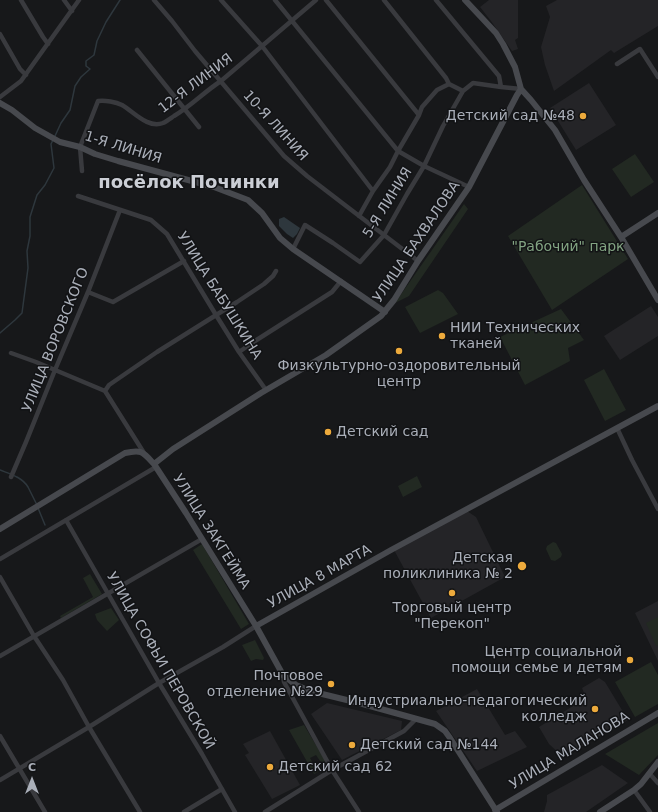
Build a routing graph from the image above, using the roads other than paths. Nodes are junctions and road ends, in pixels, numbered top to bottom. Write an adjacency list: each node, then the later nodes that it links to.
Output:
1 (21, 0): 15 (street)
2 (64, 0): 12 (street)
3 (79, 0): 12 (street)
4 (154, 0): 21 (street, 10-Я ЛИНИЯ)
5 (221, 0): 16 (street)
6 (275, 0): 13 (street)
7 (316, 0): 13 (street, 12-Я ЛИНИЯ)
8 (326, 0): 29 (street)
9 (384, 0): 22 (street)
10 (436, 0): 23 (street)
11 (466, 0): 24 (street)
12 (72, 11): 15 (street)
13 (292, 21): 16 (street, 12-Я ЛИНИЯ); 32 (street)
14 (0, 34): 19 (street)
15 (48, 44): 19 (street)
16 (262, 46): 21 (street, 12-Я ЛИНИЯ); 36 (street)
17 (137, 50): 28 (street)
18 (617, 64): 20 (street)
19 (26, 75): 26 (street)
20 (658, 77)
21 (221, 81): 28 (street, 12-Я ЛИНИЯ); 40 (street, 10-Я ЛИНИЯ)
22 (449, 84): 25 (street); 29 (street)
23 (501, 87): 24 (street); 25 (street)
24 (521, 89): 35 (street, УЛИЦА БАХВАЛОВА); 42 (street)
25 (462, 91): 33 (street, 5-Я ЛИНИЯ)
26 (0, 97)
27 (0, 103): 31 (street, 1-Я ЛИНИЯ)
28 (185, 109): 30 (street); 31 (street, 12-Я ЛИНИЯ)
29 (419, 115): 32 (street)
30 (199, 127)
31 (80, 147): 34 (street); 43 (street, 1-Я ЛИНИЯ)
32 (398, 151): 33 (street); 36 (street)
33 (424, 166): 35 (street); 41 (street, 5-Я ЛИНИЯ)
34 (82, 171)
35 (469, 187): 45 (street, УЛИЦА БАХВАЛОВА)
36 (373, 191): 40 (street)
37 (78, 196): 38 (street, УЛИЦА БАБУШКИНА)
38 (120, 210): 44 (street, УЛИЦА БАБУШКИНА); 48 (street, УЛИЦА ВОРОВСКОГО)
39 (658, 213): 42 (street)
40 (359, 216): 41 (street, 10-Я ЛИНИЯ)
41 (384, 235): 43 (street, 5-Я ЛИНИЯ); 45 (street, 10-Я ЛИНИЯ)
42 (620, 237): 49 (street)
43 (293, 249): 47 (street, 1-Я ЛИНИЯ)
44 (184, 261): 48 (street); 51 (street, УЛИЦА БАБУШКИНА)
45 (418, 261): 50 (street, УЛИЦА БАХВАЛОВА)
46 (276, 271): 51 (street)
47 (340, 281): 50 (street, 1-Я ЛИНИЯ); 52 (street)
48 (88, 292): 54 (street, УЛИЦА ВОРОВСКОГО)
49 (658, 300)
50 (385, 312): 55 (street, УЛИЦА БАХВАЛОВА)
51 (216, 315): 52 (street, УЛИЦА БАБУШКИНА); 56 (street)
52 (239, 352): 55 (street, УЛИЦА БАБУШКИНА)
53 (12, 353): 54 (street)
54 (55, 370): 56 (street); 61 (street, УЛИЦА ВОРОВСКОГО)
55 (266, 390): 60 (street, УЛИЦА БАХВАЛОВА)
56 (105, 391): 59 (street)
57 (658, 406): 58 (street, УЛИЦА 8 МАРТА)
58 (617, 428): 62 (street); 69 (street, УЛИЦА 8 МАРТА)
59 (144, 453): 60 (street, УЛИЦА ЗАКГЕЙМА); 64 (street)
60 (155, 466): 63 (street); 65 (street, УЛИЦА ЗАКГЕЙМА)
61 (11, 477)
62 (658, 509)
63 (66, 520): 66 (street); 68 (street, УЛИЦА СОФЬИ ПЕРОВСКОЙ)
64 (0, 529)
65 (202, 539): 68 (street); 69 (street, УЛИЦА ЗАКГЕЙМА)
66 (0, 559)
67 (0, 577): 70 (street)
68 (107, 594): 70 (street); 73 (street, УЛИЦА СОФЬИ ПЕРОВСКОЙ)
69 (256, 626): 72 (street, УЛИЦА ЗАКГЕЙМА); 73 (street, УЛИЦА 8 МАРТА)
70 (34, 636): 71 (street); 76 (street)
71 (0, 656)
72 (283, 675): 75 (street, УЛИЦА ЗАКГЕЙМА); 80 (street, УЛИЦА ЗАКГЕЙМА)
73 (158, 683): 76 (street, УЛИЦА 8 МАРТА); 84 (street, УЛИЦА СОФЬИ ПЕРОВСКОЙ)
74 (658, 713): 86 (street, УЛИЦА МАЛАНОВА)
75 (416, 719): 80 (street); 86 (street, УЛИЦА ЗАКГЕЙМА)
76 (89, 727): 79 (street, УЛИЦА 8 МАРТА); 88 (street)
77 (0, 736): 79 (street)
78 (658, 762): 81 (street)
79 (19, 768): 82 (street, УЛИЦА 8 МАРТА); 87 (street)
80 (332, 770): 91 (street); 92 (street, УЛИЦА ЗАКГЕЙМА)
81 (649, 773): 83 (street); 85 (street)
82 (0, 780)
83 (658, 783)
84 (222, 789): 89 (street); 90 (street, УЛИЦА СОФЬИ ПЕРОВСКОЙ)
85 (634, 790): 93 (street); 94 (street)
86 (494, 811)
87 (46, 812)
88 (140, 812)
89 (184, 812)
90 (235, 812)
91 (264, 812)
92 (359, 812)
93 (600, 812)
94 (650, 812)

